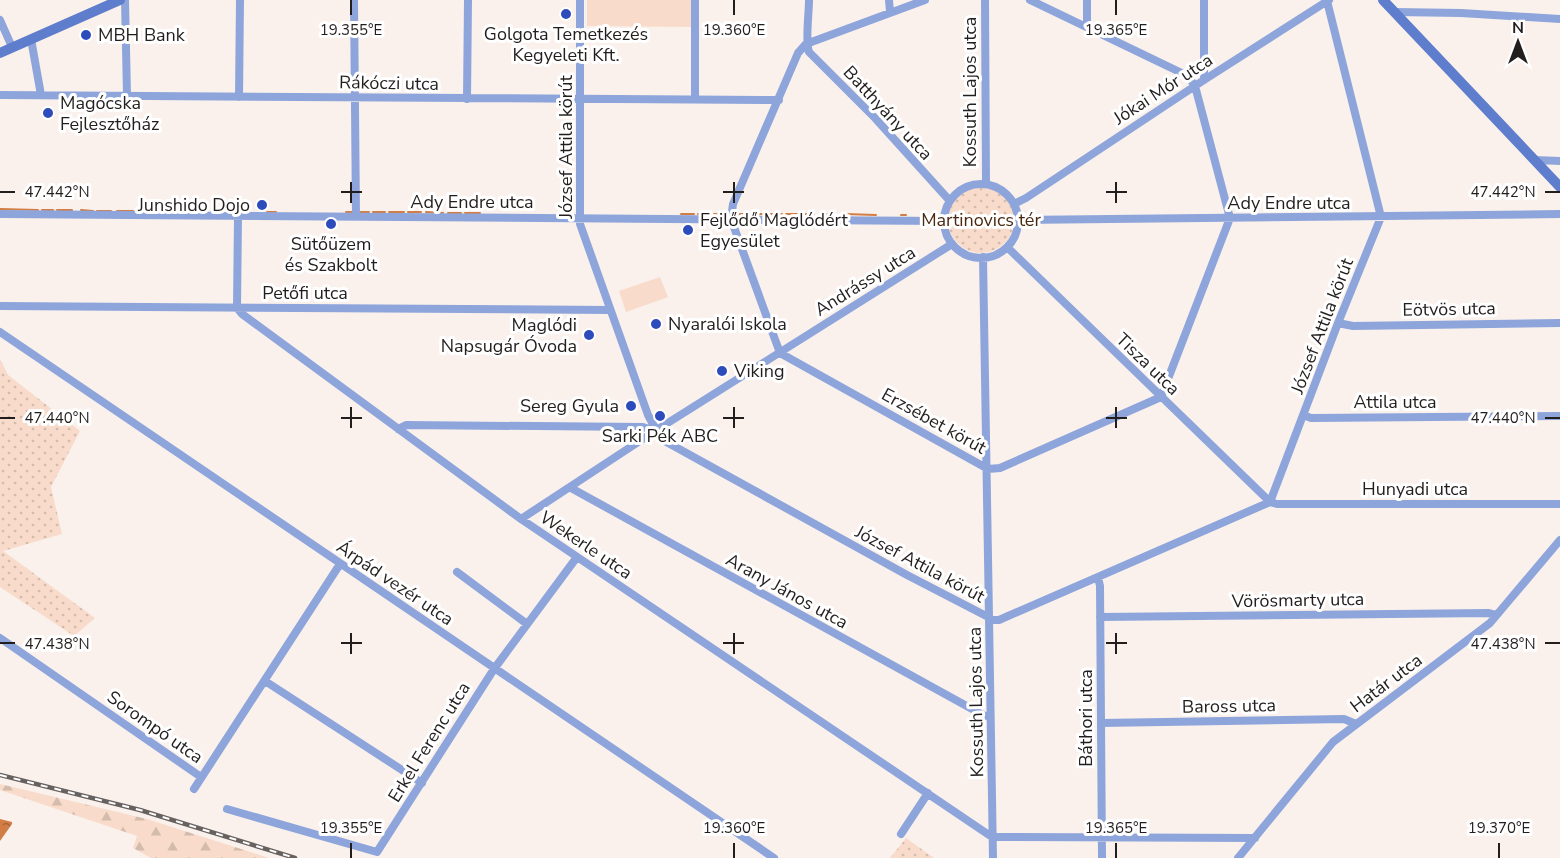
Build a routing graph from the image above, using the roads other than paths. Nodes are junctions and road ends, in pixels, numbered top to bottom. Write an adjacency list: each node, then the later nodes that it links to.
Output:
1 (120, 0): 22 (main road)
2 (125, 0): 30 (street)
3 (240, 0): 31 (street)
4 (354, 0): 32 (street)
5 (468, 0): 33 (street)
6 (580, 0): 34 (street, József Attila körút)
7 (695, 0): 35 (street)
8 (809, 0): 23 (street)
9 (889, 0): 17 (street)
10 (925, 0): 17 (street)
11 (985, 0): 39 (street, Kossuth Lajos utca)
12 (1030, 0): 21 (street)
13 (1087, 0): 21 (street)
14 (1204, 0): 26 (street)
15 (1383, 0): 18 (main road)
16 (1328, 1): 26 (street, Jókai Mór utca); 47 (street)
17 (890, 12): 23 (street)
18 (1395, 12): 19 (street); 37 (main road)
19 (1560, 19)
20 (0, 20): 24 (street)
21 (1087, 26): 27 (street)
22 (31, 39): 24 (main road); 29 (street)
23 (806, 44): 36 (street); 41 (street, Batthyány utca)
24 (12, 47): 25 (main road)
25 (0, 53)
26 (1204, 80): 27 (street, Jókai Mór utca)
27 (1195, 86): 42 (street, Jókai Mór utca); 49 (street)
28 (0, 95): 29 (street, Rákóczi utca)
29 (41, 95): 30 (street, Rákóczi utca)
30 (127, 96): 31 (street, Rákóczi utca)
31 (239, 97): 32 (street, Rákóczi utca)
32 (353, 97): 33 (street, Rákóczi utca); 46 (street)
33 (467, 99): 34 (street, Rákóczi utca)
34 (580, 99): 35 (street, Rákóczi utca); 48 (street, József Attila körút)
35 (695, 99): 36 (street, Rákóczi utca)
36 (779, 100): 50 (street)
37 (1535, 160): 38 (street); 40 (main road)
38 (1560, 161)
39 (986, 184): 41 (street); 42 (street)
40 (1560, 187)
41 (950, 201): 52 (street)
42 (1014, 204): 51 (street)
43 (0, 214): 45 (street, Ady Endre utca)
44 (1560, 214): 47 (street, Ady Endre utca)
45 (238, 216): 46 (street, Ady Endre utca); 57 (street)
46 (356, 216): 48 (street, Ady Endre utca)
47 (1381, 217): 49 (street, Ady Endre utca); 59 (street, József Attila körút)
48 (579, 218): 50 (street, Ady Endre utca); 58 (street, József Attila körút)
49 (1230, 218): 51 (street, Ady Endre utca); 63 (street)
50 (731, 219): 52 (street, Ady Endre utca); 62 (street)
51 (1018, 220): 54 (street)
52 (944, 221): 53 (street)
53 (952, 244): 55 (street); 62 (street, Andrássy utca)
54 (1007, 247): 55 (street); 63 (street, Tisza utca)
55 (983, 257): 68 (street, Kossuth Lajos utca)
56 (0, 306): 57 (street, Petőfi utca)
57 (237, 308): 58 (street, Petőfi utca); 66 (street, Wekerle utca)
58 (609, 310): 67 (street, József Attila körút)
59 (1338, 323): 60 (street, Eötvös utca); 64 (street, József Attila körút)
60 (1560, 323)
61 (0, 332): 75 (street, Árpád vezér utca)
62 (780, 353): 67 (street, Andrássy utca); 68 (street, Erzsébet körút)
63 (1161, 397): 68 (street, Erzsébet körút); 70 (street, Tisza utca)
64 (1303, 415): 65 (street, Attila utca); 70 (street, József Attila körút)
65 (1560, 416)
66 (398, 429): 67 (street); 72 (street, Wekerle utca)
67 (656, 431): 69 (street, Andrássy utca); 80 (street, József Attila körút)
68 (988, 469): 80 (street, Kossuth Lajos utca)
69 (571, 488): 72 (street, Andrássy utca); 85 (street, Arany János utca)
70 (1270, 502): 71 (street, Hunyadi utca); 77 (street, József Attila körút)
71 (1560, 504)
72 (521, 519): 74 (street, Wekerle utca)
73 (1560, 540): 78 (street, Határ utca)
74 (577, 557): 81 (street, Erkel Ferenc utca); 91 (street, Wekerle utca)
75 (340, 564): 83 (street, Árpád vezér utca); 84 (street, Sorompó utca)
76 (457, 572): 81 (street)
77 (1098, 577): 79 (street, Báthori utca); 80 (street, József Attila körút)
78 (1496, 615): 79 (street, Vörösmarty utca); 87 (street, Határ utca)
79 (1100, 617): 86 (street, Báthori utca)
80 (990, 619): 85 (street, Kossuth Lajos utca)
81 (526, 624): 83 (street, Erkel Ferenc utca)
82 (0, 638): 88 (street, Sorompó utca)
83 (494, 669): 89 (street, Erkel Ferenc utca); 97 (street, Árpád vezér utca)
84 (265, 681): 88 (street, Sorompó utca); 89 (street)
85 (990, 717): 94 (street, Kossuth Lajos utca)
86 (1101, 723): 87 (street, Baross utca); 95 (street, Báthori utca)
87 (1356, 724): 96 (street, Határ utca)
88 (201, 777): 90 (street)
89 (422, 783): 92 (street, Erkel Ferenc utca)
90 (195, 789)
91 (928, 793): 93 (street); 94 (street, Wekerle utca)
92 (227, 809)
93 (901, 834)
94 (992, 837): 95 (street); 98 (street, Kossuth Lajos utca)
95 (1102, 838): 96 (street); 99 (street, Báthori utca)
96 (1255, 838): 100 (street, Határ utca)
97 (774, 858)
98 (993, 858)
99 (1102, 858)
100 (1238, 858)

